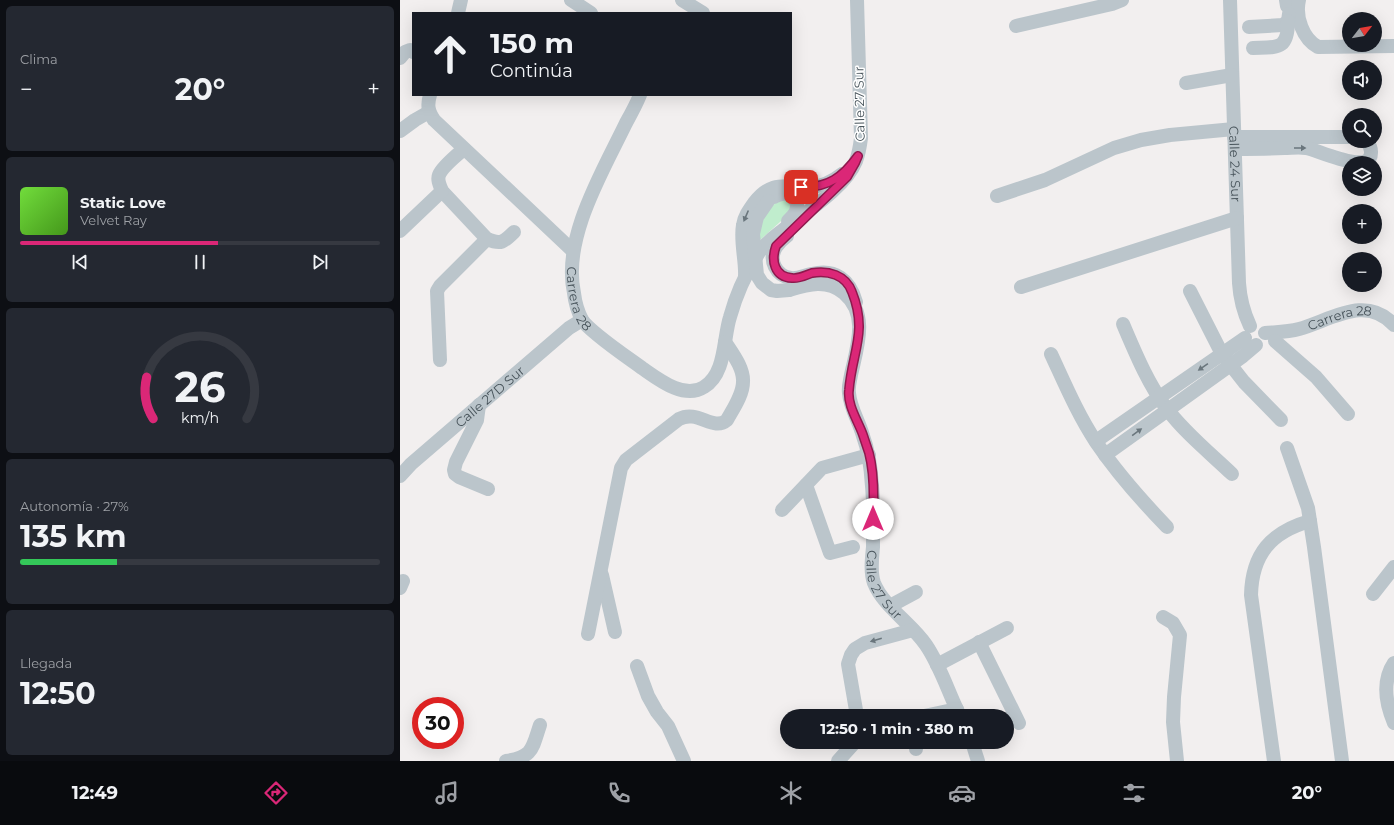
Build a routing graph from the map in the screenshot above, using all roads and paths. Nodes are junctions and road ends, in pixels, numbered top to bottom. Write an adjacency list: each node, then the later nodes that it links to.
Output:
1 (461, 0): 8 (street)
2 (571, 0): 9 (street)
3 (682, 0): 10 (street)
4 (856, 0): 27 (street, Calle 27 Sur)
5 (1122, 0): 11 (street)
6 (1230, 0): 17 (street, Calle 24 Sur)
7 (1292, 8): 12 (street); 13 (street); 14 (street)
8 (458, 12)
9 (589, 12)
10 (701, 12)
11 (1016, 26)
12 (1249, 27)
13 (1394, 46)
14 (1253, 48)
15 (412, 51): 16 (street)
16 (400, 58)
17 (1232, 75): 18 (street); 24 (street, Calle 24 Sur)
18 (1186, 83)
19 (430, 96): 21 (street)
20 (640, 96): 40 (street)
21 (429, 112): 22 (street); 25 (street, Carrera 28)
22 (400, 131)
23 (1342, 137): 24 (street)
24 (1234, 138): 26 (street, one-way to 26); 32 (street); 35 (street, Calle 24 Sur)
25 (464, 148): 30 (street); 40 (street, Carrera 28)
26 (1370, 148)
27 (858, 156): 29 (street, Calle 27 Sur); 31 (street)
28 (784, 185): 31 (street); 33 (street); 41 (street, one-way to 41)
29 (836, 189): 34 (street, Calle 27 Sur); 45 (street, Calle 27 Sur)
30 (442, 190): 36 (street); 38 (street)
31 (797, 193): 33 (street); 34 (street); 39 (street)
32 (997, 196)
33 (768, 201): 45 (street, bridge)
34 (804, 214): 39 (street, Calle 27 Sur)
35 (1237, 218): 42 (street); 49 (street, Calle 24 Sur)
36 (400, 231)
37 (514, 232): 38 (street)
38 (487, 240): 53 (street)
39 (769, 242): 41 (street, Calle 27 Sur)
40 (573, 251): 46 (street, Carrera 28)
41 (745, 279): 44 (street, Calle 27 Sur)
42 (1021, 287)
43 (1190, 291): 52 (street)
44 (737, 295): 50 (street, Carrera 28)
45 (859, 314): 61 (street, Calle 27 Sur)
46 (582, 320): 50 (street, Carrera 28); 55 (street, Calle 27D Sur)
47 (1122, 324): 54 (street)
48 (1394, 325): 49 (street, Carrera 28)
49 (1259, 337): 52 (street); 57 (street)
50 (725, 342): 72 (street)
51 (1051, 354): 59 (street)
52 (1226, 359): 54 (street, one-way to 54); 56 (street); 58 (street)
53 (440, 360)
54 (1159, 398): 56 (street); 59 (street)
55 (479, 405): 64 (street, Calle 27D Sur); 66 (street)
56 (1168, 410): 62 (street, one-way to 56); 63 (street)
57 (1348, 414)
58 (1281, 420)
59 (1096, 441): 62 (street)
60 (1287, 448): 68 (street)
61 (869, 455): 65 (street); 75 (street, Calle 27 Sur)
62 (1105, 455): 69 (street)
63 (1232, 474)
64 (400, 476)
65 (806, 485): 67 (street); 70 (street)
66 (488, 489)
67 (782, 510)
68 (1310, 521): 97 (street); 98 (street)
69 (1168, 527)
70 (853, 547)
71 (1394, 567): 74 (street)
72 (601, 571): 79 (street); 80 (street)
73 (916, 592): 75 (street)
74 (1373, 594)
75 (890, 606): 78 (street, Calle 27 Sur)
76 (1163, 617): 96 (street)
77 (1007, 628): 81 (street)
78 (913, 630): 83 (street, Calle 27 Sur); 85 (street, one-way to 85)
79 (615, 632)
80 (588, 634)
81 (979, 642): 83 (street); 87 (street)
82 (1394, 663): 88 (street)
83 (937, 665): 86 (street, Calle 27 Sur)
84 (637, 666): 93 (street)
85 (857, 709)
86 (957, 709)
87 (1019, 723)
88 (1394, 723)
89 (540, 725): 92 (street)
90 (849, 749): 94 (street)
91 (974, 749): 95 (street)
92 (506, 761)
93 (684, 761)
94 (838, 761)
95 (978, 761)
96 (1177, 761)
97 (1274, 761)
98 (1342, 761)

